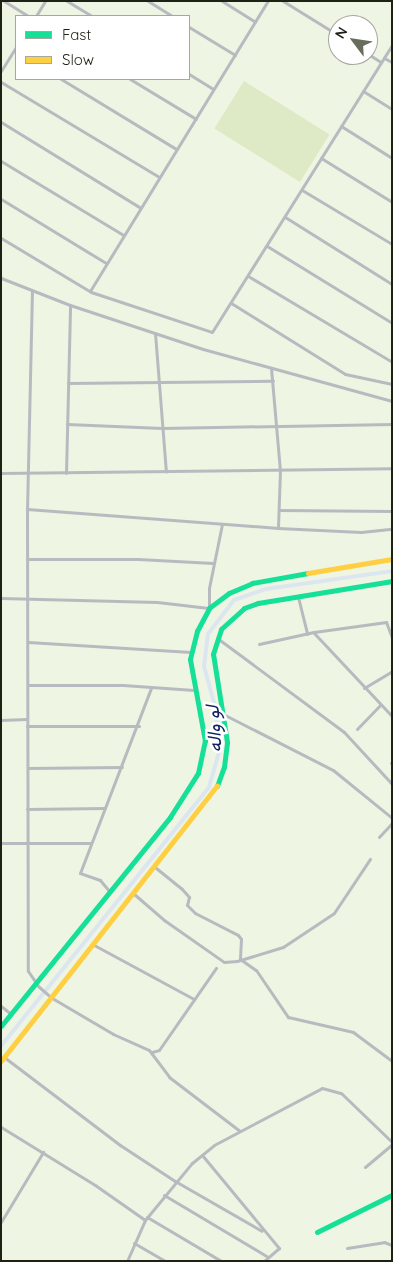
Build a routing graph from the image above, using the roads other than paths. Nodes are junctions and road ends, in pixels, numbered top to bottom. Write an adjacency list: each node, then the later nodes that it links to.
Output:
1 (45, 1): 9 (street)
2 (67, 1): 10 (street)
3 (148, 1): 11 (street)
4 (222, 1): 12 (street)
5 (268, 1): 12 (street)
6 (283, 1): 14 (street)
7 (3, 2): 8 (street)
8 (26, 15)
9 (37, 15)
10 (90, 15)
11 (170, 15)
12 (255, 22): 17 (street)
13 (190, 28): 17 (street)
14 (328, 29)
15 (392, 45): 18 (street)
16 (15, 51): 22 (street)
17 (235, 55): 27 (street)
18 (384, 58): 20 (street); 21 (street)
19 (378, 60): 20 (street)
20 (381, 62): 28 (street)
21 (392, 62)
22 (1, 71)
23 (190, 75): 27 (street)
24 (63, 80): 33 (street)
25 (132, 80): 30 (street)
26 (1, 82): 37 (street)
27 (213, 89): 30 (street)
28 (363, 91): 29 (street); 32 (street)
29 (392, 109)
30 (196, 119): 33 (street)
31 (1, 122): 41 (street)
32 (341, 126): 34 (street); 35 (street)
33 (176, 149): 37 (street)
34 (321, 158): 38 (street); 40 (street)
35 (392, 158)
36 (1, 161): 43 (street)
37 (158, 177): 41 (street)
38 (302, 190): 42 (street); 45 (street)
39 (1, 199): 47 (street)
40 (392, 202)
41 (139, 207): 43 (street)
42 (285, 217): 46 (street); 50 (street)
43 (123, 235): 47 (street)
44 (1, 240): 52 (street)
45 (392, 244)
46 (267, 246): 48 (street); 55 (street)
47 (106, 263): 52 (street)
48 (248, 276): 53 (street); 57 (street)
49 (1, 278): 51 (street)
50 (392, 284)
51 (32, 290): 54 (street); 72 (street)
52 (90, 291): 53 (street)
53 (231, 303): 62 (street)
54 (70, 305): 56 (street); 61 (street)
55 (392, 323)
56 (155, 333): 58 (street); 60 (street)
57 (392, 362)
58 (271, 368): 59 (street); 63 (street)
59 (273, 381): 60 (street); 65 (street)
60 (158, 382): 61 (street); 67 (street)
61 (68, 383): 64 (street)
62 (392, 384)
63 (392, 401)
64 (67, 424): 67 (street); 73 (street)
65 (276, 424): 66 (street); 67 (street); 69 (street)
66 (392, 424)
67 (162, 428): 70 (street)
68 (392, 468): 69 (street)
69 (280, 470): 70 (street); 75 (street)
70 (166, 472): 73 (street)
71 (1, 473): 72 (street)
72 (27, 473): 73 (street); 74 (street)
73 (66, 473)
74 (27, 509): 77 (street); 80 (street)
75 (280, 510): 76 (street); 78 (street)
76 (392, 511)
77 (222, 524): 78 (street); 82 (street)
78 (278, 528): 79 (street)
79 (392, 529)
80 (28, 559): 82 (street); 86 (street)
81 (392, 560): 87 (street)
82 (213, 563): 87 (street)
83 (392, 581): 84 (street)
84 (298, 597): 89 (street); 90 (street)
85 (1, 598): 86 (street)
86 (28, 598): 87 (street); 92 (street)
87 (210, 608): 94 (street)
88 (314, 632): 89 (street); 91 (street); 98 (street)
89 (307, 634): 93 (street)
90 (217, 638): 101 (street); 110 (street)
91 (392, 638)
92 (28, 642): 94 (street); 96 (street)
93 (259, 644)
94 (191, 652): 99 (street)
95 (392, 670): 98 (street)
96 (28, 685): 97 (street); 103 (street)
97 (151, 688): 99 (street); 106 (street)
98 (364, 688): 100 (street)
99 (194, 690): 121 (street)
100 (380, 705): 102 (street); 107 (street)
101 (223, 714): 113 (street); 120 (street)
102 (392, 716)
103 (27, 719): 104 (street); 105 (street)
104 (1, 720)
105 (27, 726): 106 (street); 109 (street)
106 (139, 726): 108 (street)
107 (356, 729)
108 (122, 767): 109 (street); 111 (street)
109 (28, 768): 112 (street)
110 (392, 784)
111 (105, 808): 112 (street); 118 (street)
112 (27, 810): 117 (street)
113 (392, 818)
114 (392, 823): 115 (street)
115 (379, 837)
116 (1, 842): 117 (street)
117 (26, 842): 118 (street); 126 (street)
118 (91, 843): 121 (street)
119 (370, 859): 124 (street)
120 (156, 868): 122 (street); 124 (street)
121 (110, 892): 126 (street)
122 (134, 894): 123 (street); 124 (street)
123 (94, 945): 127 (street); 128 (street)
124 (240, 960): 134 (street)
125 (216, 968): 128 (street)
126 (37, 985): 127 (street); 130 (street)
127 (50, 997): 132 (street); 133 (street)
128 (194, 999): 132 (street)
129 (1, 1006): 130 (street)
130 (11, 1014): 131 (street)
131 (1, 1026)
132 (151, 1052): 136 (street)
133 (3, 1059): 141 (street)
134 (392, 1061)
135 (1, 1127): 138 (street)
136 (240, 1131): 137 (street); 139 (street)
137 (392, 1143): 140 (street)
138 (43, 1152): 144 (street); 145 (street)
139 (202, 1155): 141 (street); 146 (street)
140 (365, 1168)
141 (174, 1181): 142 (street); 146 (street)
142 (164, 1195): 144 (street); 151 (street)
143 (392, 1195): 147 (street)
144 (146, 1218): 148 (street); 154 (street)
145 (1, 1222)
146 (262, 1231): 151 (street)
147 (317, 1232)
148 (134, 1243): 152 (street); 153 (street)
149 (392, 1245): 150 (street)
150 (347, 1248)
151 (268, 1257): 155 (street)
152 (127, 1261)
153 (165, 1261)
154 (221, 1261)
155 (264, 1261)

